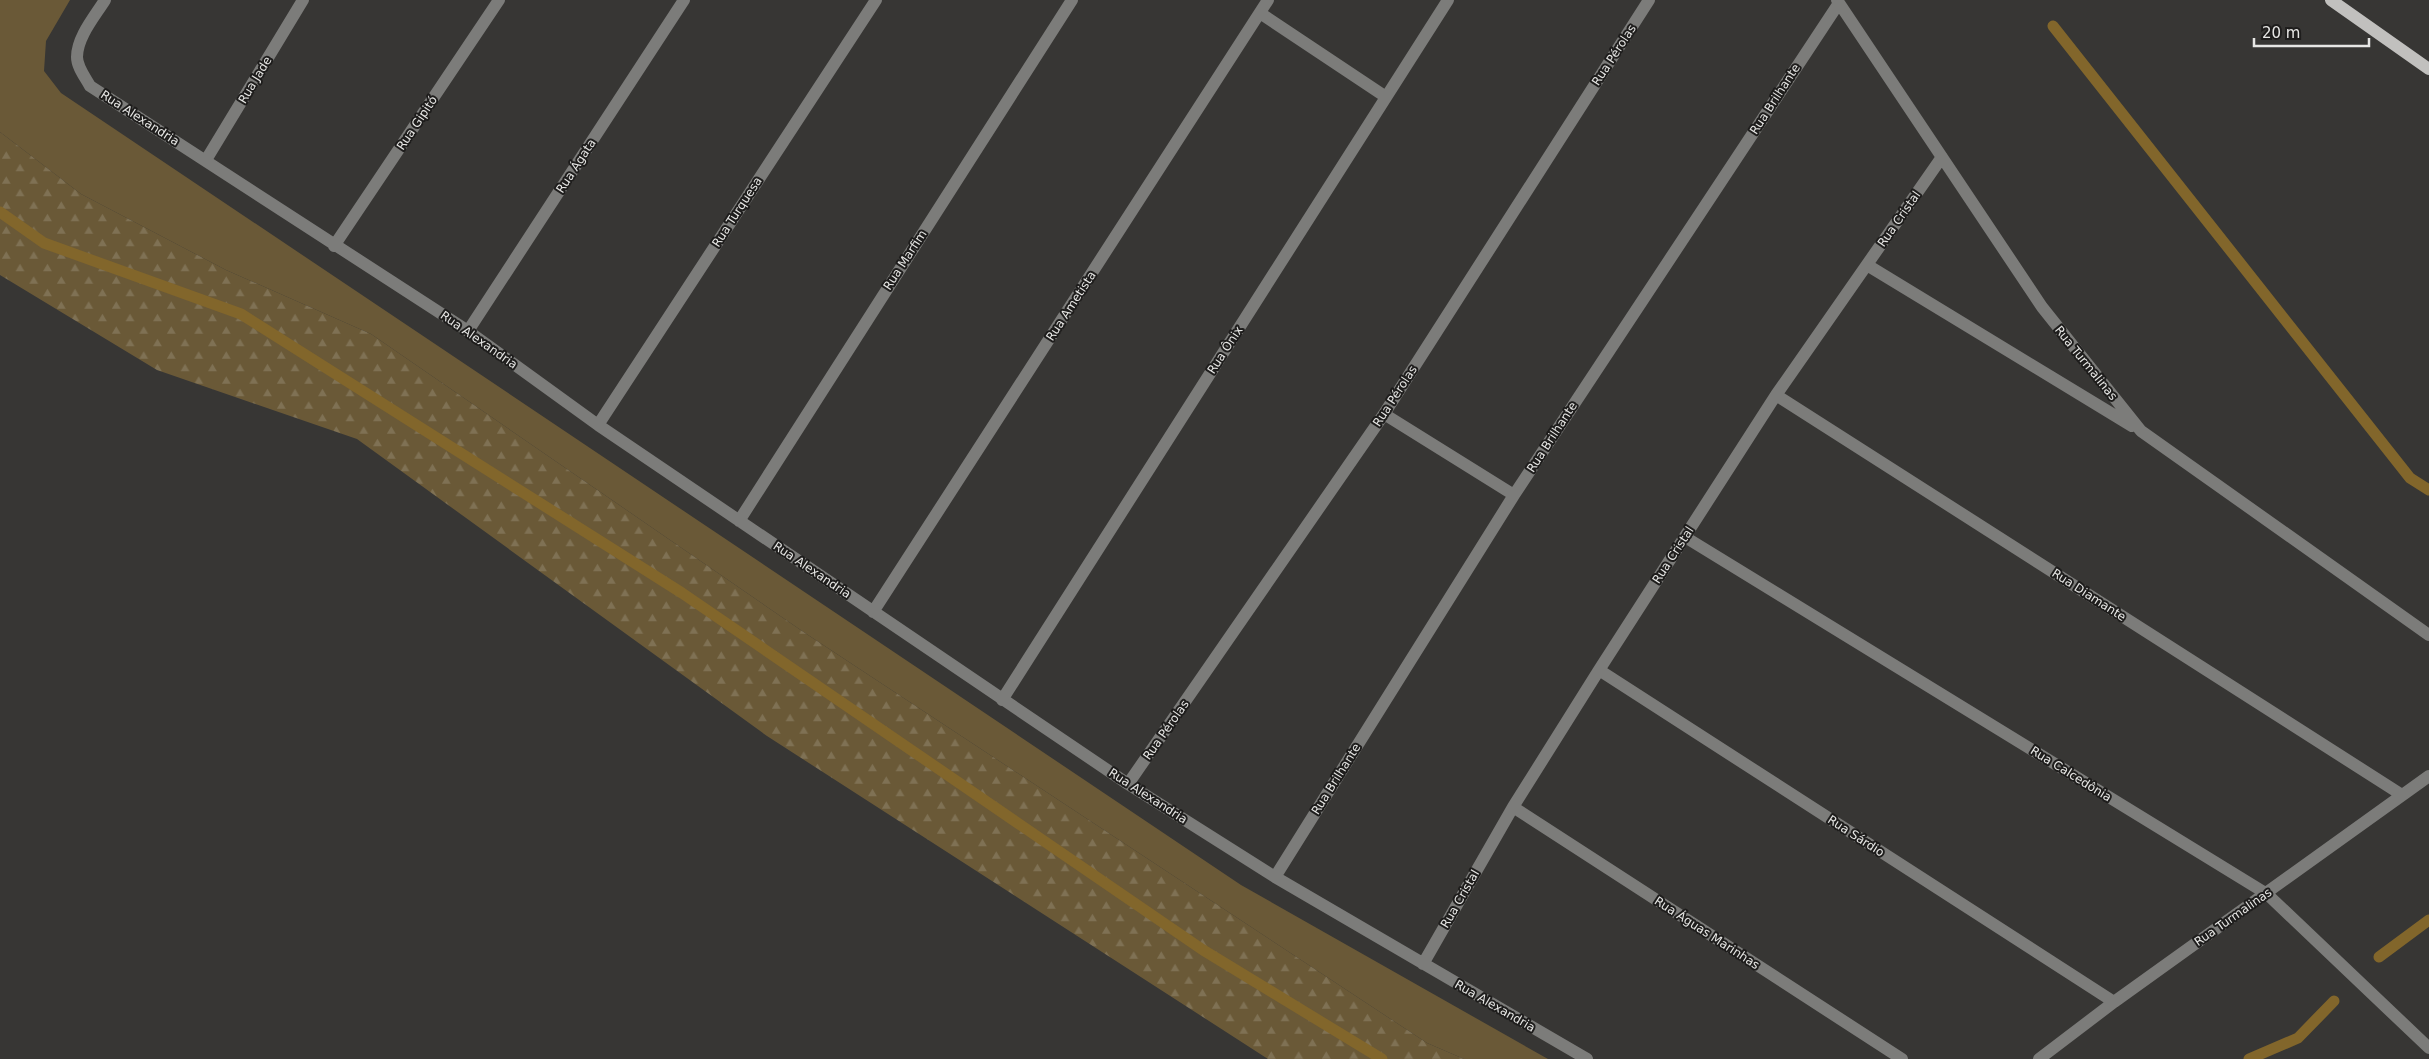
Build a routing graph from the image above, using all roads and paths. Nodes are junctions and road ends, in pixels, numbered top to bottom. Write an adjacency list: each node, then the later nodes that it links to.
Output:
1 (105, 0): 16 (street, Rua Alexandria)
2 (304, 0): 16 (street, Rua Jade)
3 (499, 0): 17 (street, Rua Gipitó)
4 (684, 0): 19 (street, Rua Ágata)
5 (876, 0): 22 (street, Rua Turquesa)
6 (1072, 0): 25 (street, Rua Marfim)
7 (1268, 0): 12 (street, Rua Ametista)
8 (1448, 0): 14 (street, Rua Ônix)
9 (1649, 0): 21 (street, Rua Pérolas)
10 (2331, 0): 13 (main road)
11 (1838, 1): 15 (street, Rua Turmalinas); 24 (street, Rua Brilhante)
12 (1260, 13): 14 (street); 27 (street, Rua Ametista)
13 (2429, 69)
14 (1386, 97): 30 (street, Rua Ônix)
15 (1942, 157): 18 (street, Rua Cristal); 23 (street, Rua Turmalinas)
16 (206, 160): 17 (street, Rua Alexandria)
17 (334, 246): 19 (street, Rua Alexandria)
18 (1867, 265): 20 (street, Rua Cristal); 23 (street)
19 (468, 331): 22 (street, Rua Alexandria)
20 (1776, 395): 26 (street, Rua Cristal); 33 (street, Rua Diamante)
21 (1384, 414): 24 (street); 32 (street, Rua Pérolas)
22 (598, 425): 25 (street, Rua Alexandria)
23 (2140, 431): 28 (street, Rua Turmalinas)
24 (1514, 495): 35 (street, Rua Brilhante)
25 (739, 520): 27 (street, Rua Alexandria)
26 (1685, 537): 29 (street, Rua Cristal); 36 (street, Rua Calcedônia)
27 (874, 612): 30 (street, Rua Alexandria)
28 (2429, 635)
29 (1599, 670): 34 (street, Rua Cristal); 38 (street, Rua Sárdio)
30 (1002, 700): 32 (street, Rua Alexandria)
31 (2429, 776): 33 (street, Rua Turmalinas)
32 (1128, 784): 35 (street, Rua Alexandria)
33 (2402, 795): 36 (street, Rua Turmalinas)
34 (1513, 807): 37 (street, Rua Cristal); 41 (street, Rua Águas Marinhas)
35 (1275, 877): 37 (street, Rua Alexandria)
36 (2267, 894): 38 (street, Rua Turmalinas); 39 (street, Rua Calcedônia)
37 (1423, 964): 40 (street, Rua Alexandria)
38 (2114, 1002): 42 (street, Rua Turmalinas)
39 (2429, 1048)
40 (1587, 1059)
41 (1902, 1059)
42 (2038, 1059)

